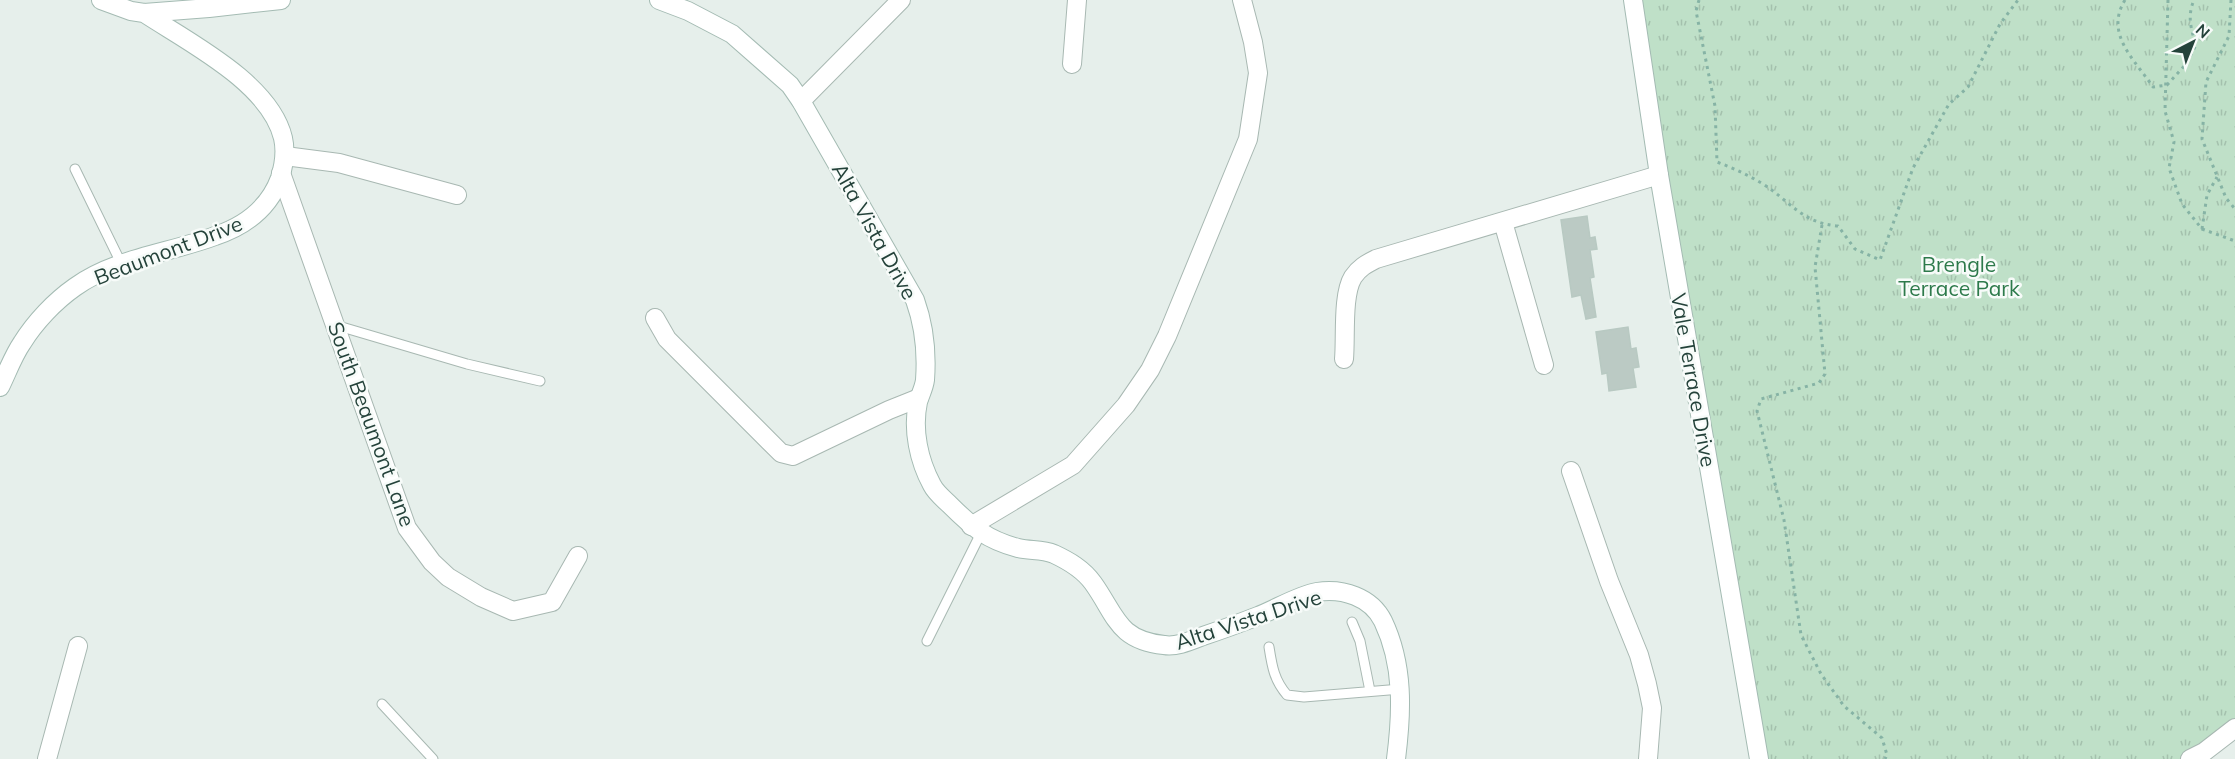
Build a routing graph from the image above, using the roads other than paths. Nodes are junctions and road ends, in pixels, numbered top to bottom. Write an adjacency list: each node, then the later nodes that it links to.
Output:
1 (100, 0): 8 (street)
2 (280, 0): 8 (street)
3 (659, 0): 10 (street, Alta Vista Drive)
4 (902, 0): 10 (street)
5 (1077, 0): 9 (street)
6 (1242, 0): 25 (street)
7 (1633, 0): 13 (street, Vale Terrace Drive)
8 (144, 13): 11 (street)
9 (1072, 64)
10 (801, 101): 23 (street, Alta Vista Drive)
11 (283, 164): 14 (street); 16 (street, Beaumont Drive); 18 (street, South Beaumont Lane)
12 (75, 169): 16 (lane)
13 (1659, 175): 15 (street); 39 (street, Vale Terrace Drive)
14 (457, 195)
15 (1503, 222): 19 (street); 20 (street)
16 (122, 265): 22 (street, Beaumont Drive)
17 (655, 318): 23 (street)
18 (335, 325): 21 (lane); 26 (street, South Beaumont Lane)
19 (1344, 359)
20 (1544, 365)
21 (540, 381)
22 (0, 387)
23 (920, 398): 25 (street, Alta Vista Drive)
24 (1571, 471): 38 (street)
25 (976, 530): 28 (lane); 31 (street, Alta Vista Drive)
26 (578, 556)
27 (1352, 622): 32 (lane)
28 (927, 640)
29 (78, 646): 35 (street)
30 (1269, 647): 32 (lane)
31 (1401, 689): 32 (lane); 37 (street, Alta Vista Drive)
32 (1370, 691)
33 (382, 704): 36 (lane)
34 (2235, 728): 40 (street)
35 (47, 759)
36 (433, 759)
37 (1396, 759)
38 (1648, 759)
39 (1759, 759)
40 (2190, 759)

